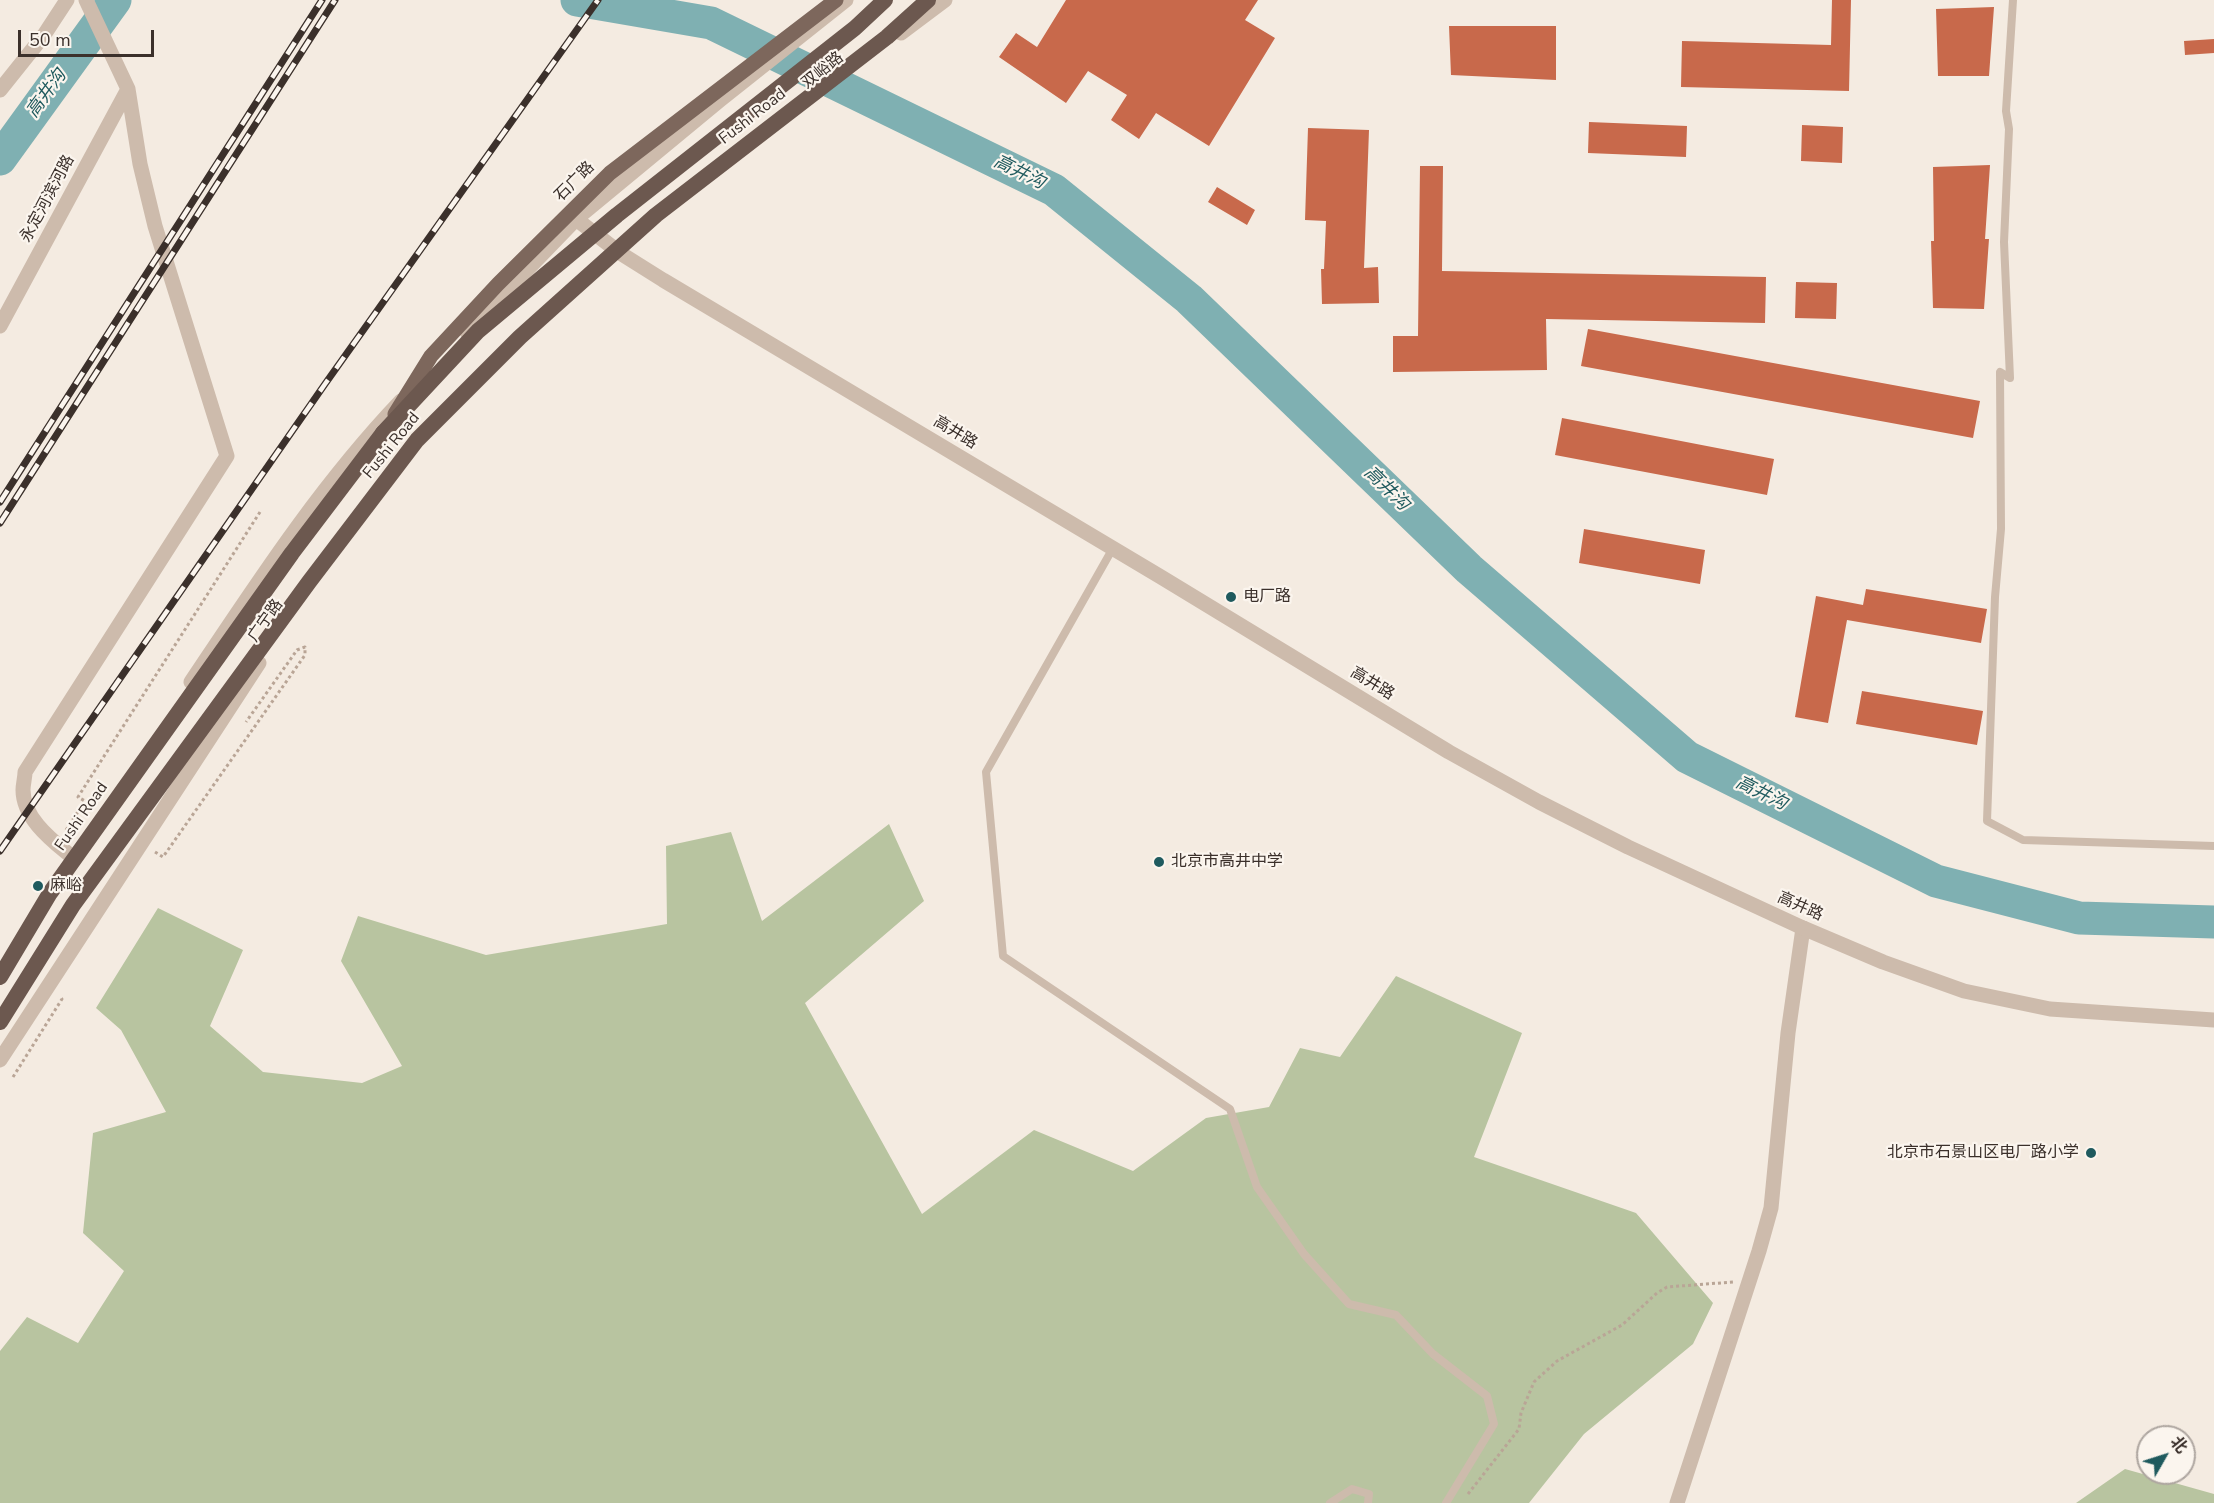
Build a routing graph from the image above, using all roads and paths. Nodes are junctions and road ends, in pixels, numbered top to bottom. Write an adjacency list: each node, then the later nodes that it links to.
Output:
1 (68, 0): 11 (street)
2 (86, 0): 10 (street)
3 (836, 0): 15 (main road, 石广路, bridge)
4 (846, 0): 12 (street)
5 (885, 0): 15 (highway, Fushi Road, bridge)
6 (928, 0): 9 (street, 双峪路); 27 (highway, Fushi Road, bridge)
7 (945, 0): 9 (street)
8 (2013, 0): 20 (lane)
9 (891, 40): 13 (street, 双峪路)
10 (128, 89): 14 (street, 永定河滨河路); 22 (street)
11 (0, 90)
12 (576, 219): 13 (street, 高井路); 22 (street, 广宁路)
13 (620, 253): 17 (street, 高井路); 28 (street, 广宁路)
14 (0, 326)
15 (383, 433): 25 (highway, Fushi Road)
16 (261, 512): 19 (path)
17 (1113, 548): 23 (street, 高井路); 33 (lane)
18 (246, 722): 21 (path)
19 (66, 831)
20 (2214, 846)
21 (147, 847)
22 (72, 857): 24 (street, 广宁路)
23 (1803, 928): 26 (street, 高井路); 29 (street)
24 (0, 962)
25 (0, 977)
26 (2214, 1020)
27 (0, 1022)
28 (0, 1060)
29 (1750, 1280): 30 (path); 34 (street)
30 (1463, 1501)
31 (1330, 1503): 32 (lane)
32 (1368, 1503)
33 (1446, 1503)
34 (1677, 1503)

